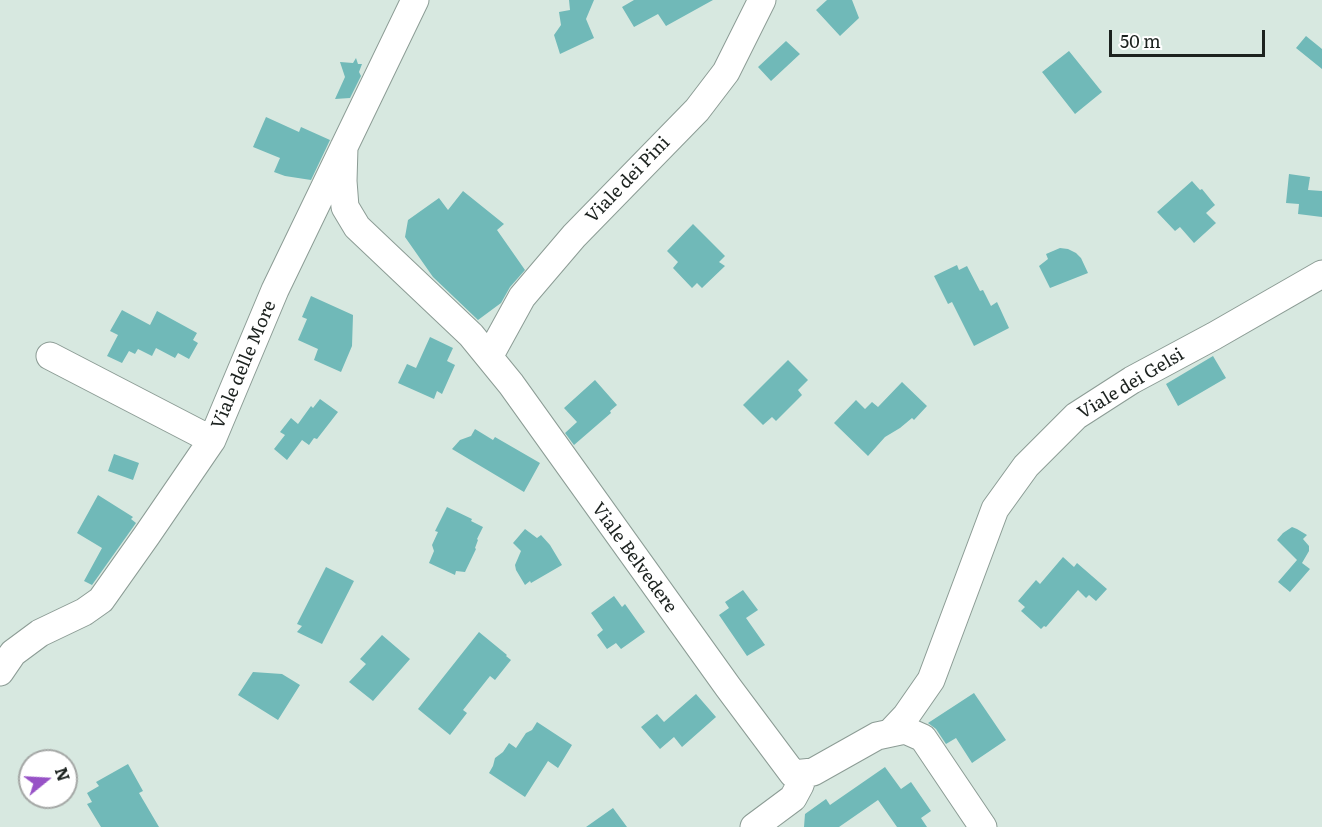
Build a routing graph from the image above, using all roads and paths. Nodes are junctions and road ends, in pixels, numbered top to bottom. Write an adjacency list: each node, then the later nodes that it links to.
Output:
1 (415, 0): 3 (street, Viale delle More)
2 (762, 0): 6 (street, Viale dei Pini)
3 (345, 147): 6 (street, Viale Belvedere); 7 (street, Viale delle More)
4 (1322, 274): 9 (street, Viale dei Gelsi)
5 (50, 356): 7 (street)
6 (489, 357): 10 (street, Viale Belvedere)
7 (212, 440): 8 (street, Viale delle More)
8 (0, 672)
9 (890, 733): 10 (street); 12 (street)
10 (804, 773): 11 (street)
11 (754, 827)
12 (983, 827)

